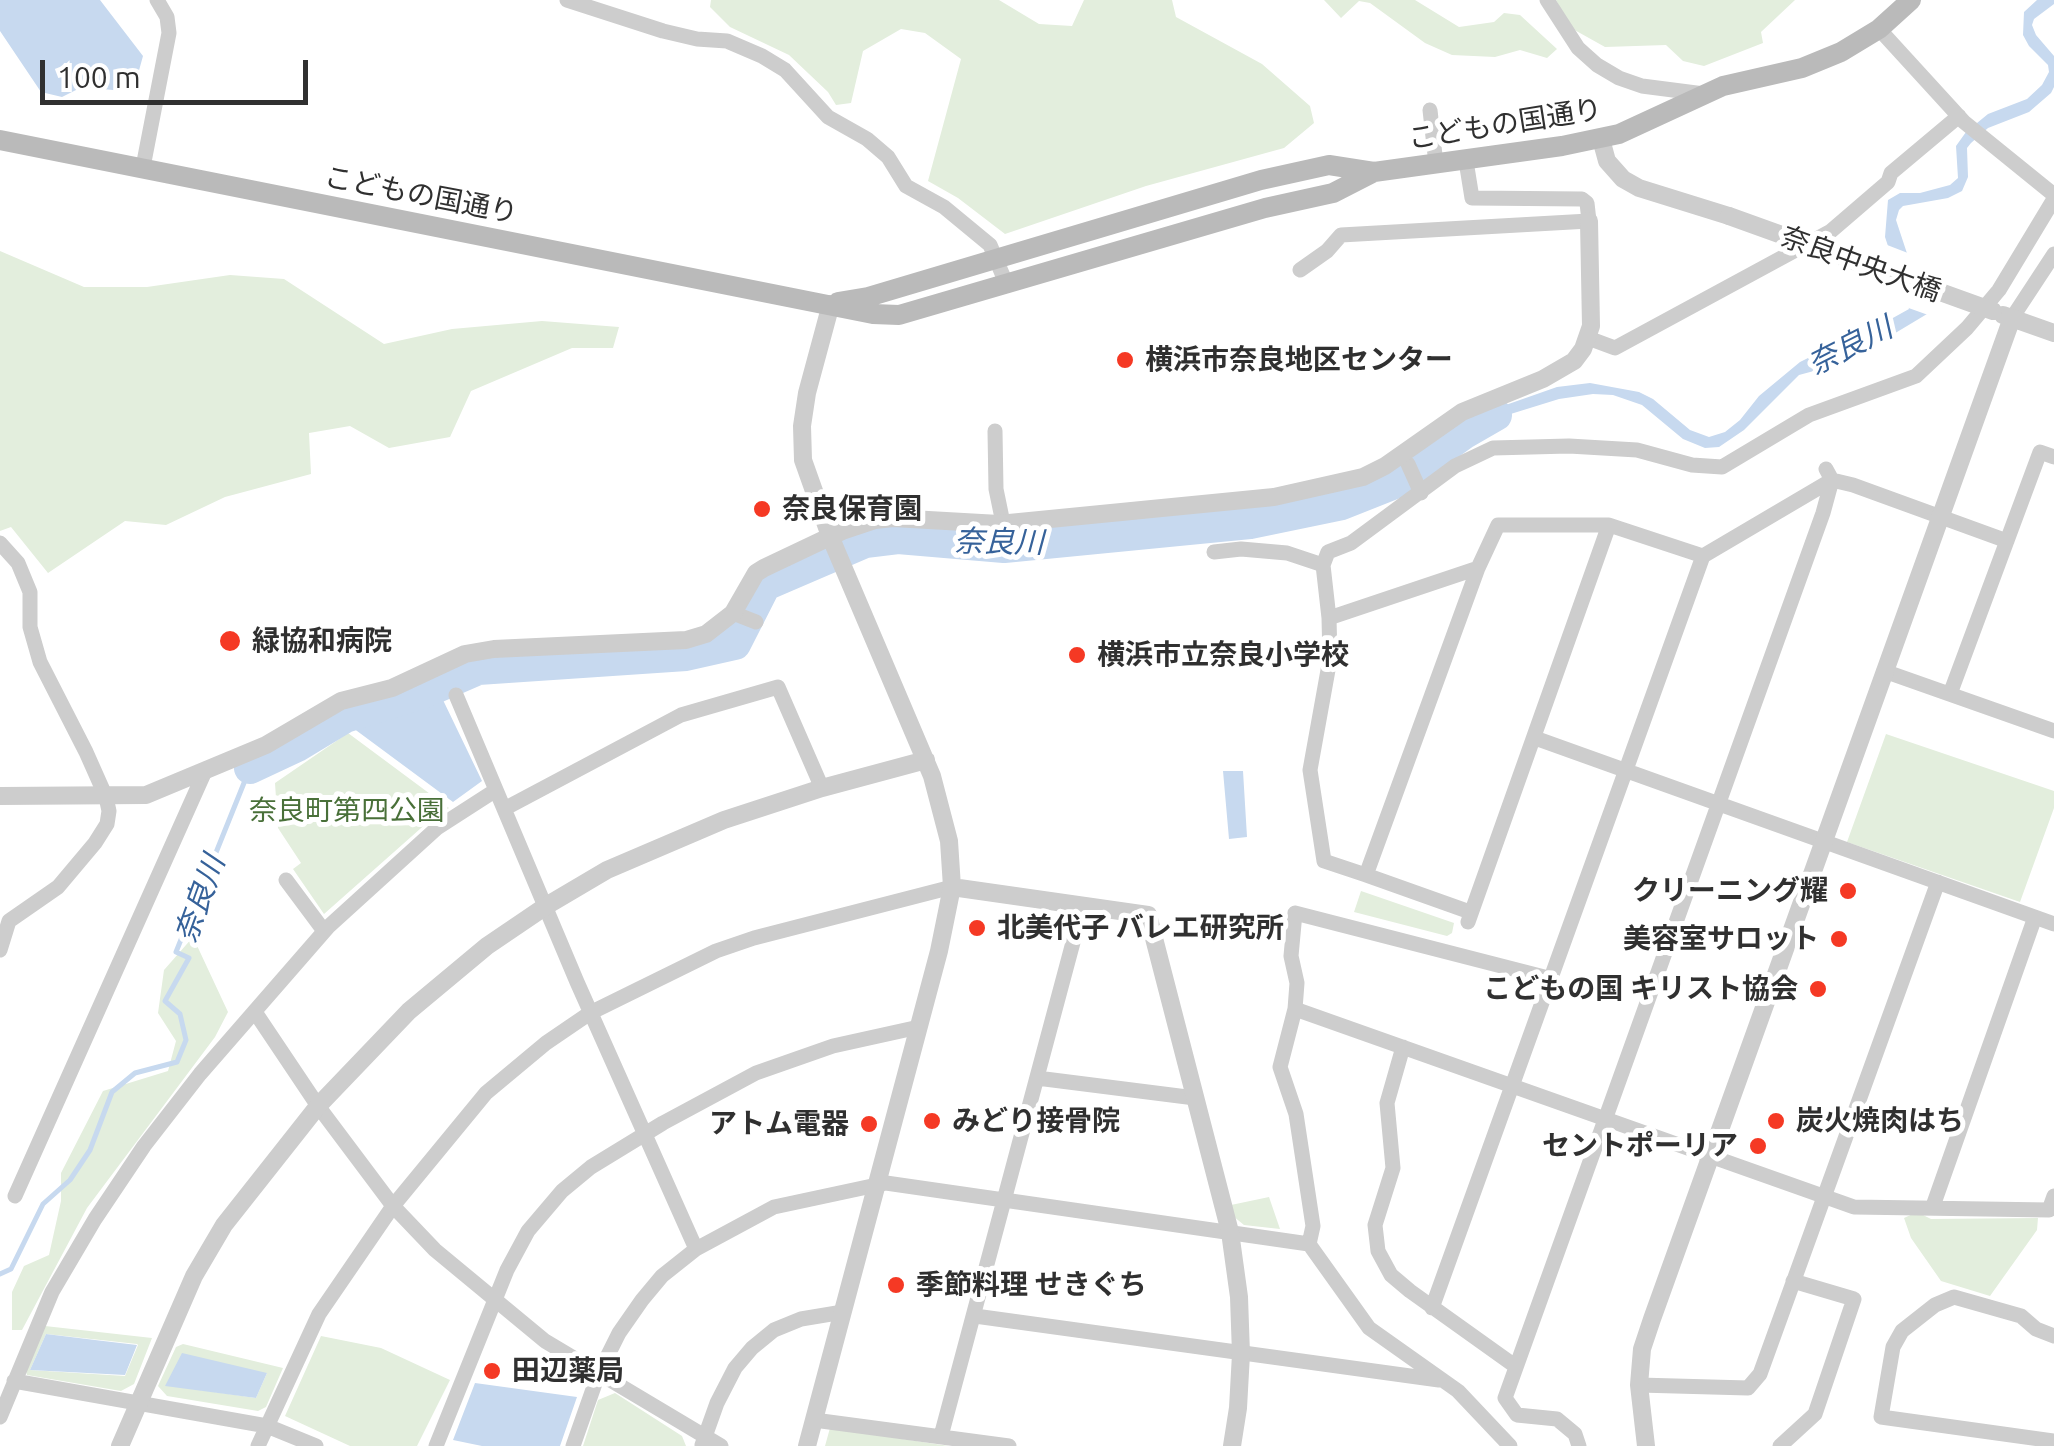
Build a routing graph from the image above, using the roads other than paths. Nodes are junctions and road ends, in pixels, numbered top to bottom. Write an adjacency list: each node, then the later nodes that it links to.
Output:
1 (157, 0): 13 (street)
2 (567, 0): 18 (street)
3 (1547, 0): 6 (street)
4 (1910, 0): 5 (main road, こどもの国通り)
5 (1879, 29): 6 (main road, こどもの国通り); 8 (street)
6 (1708, 94): 9 (main road, こどもの国通り)
7 (1430, 110): 12 (street)
8 (1962, 119): 15 (street); 24 (street)
9 (1601, 139): 11 (main road, こどもの国通り); 22 (street, 奈良中央大橋, bridge)
10 (0, 140): 13 (main road, こどもの国通り)
11 (1466, 161): 12 (main road, こどもの国通り); 16 (street)
12 (1436, 164): 14 (main road, こどもの国通り)
13 (143, 168): 21 (main road, こどもの国通り)
14 (1374, 172): 18 (main road, こどもの国通り); 20 (main road, こどもの国通り)
15 (2054, 197): 31 (street)
16 (1588, 221): 19 (street); 24 (street)
17 (2054, 254): 22 (street)
18 (998, 257): 20 (street); 21 (main road, こどもの国通り)
19 (1300, 270)
20 (1006, 283): 21 (main road, こどもの国通り)
21 (832, 304): 35 (street)
22 (2012, 318): 23 (street, 奈良中央大橋); 32 (street)
23 (2054, 333)
24 (1588, 338): 33 (street)
25 (996, 431): 26 (street)
26 (996, 450): 27 (street); 33 (street)
27 (1014, 450)
28 (2054, 457): 36 (street)
29 (1408, 464): 31 (street)
30 (1829, 475): 32 (street); 39 (street); 55 (street)
31 (1419, 489): 40 (street)
32 (1940, 517): 36 (street); 43 (street)
33 (1003, 524): 35 (street)
34 (1609, 524): 39 (street); 41 (street); 47 (street)
35 (832, 539): 48 (street); 49 (street)
36 (2007, 542): 44 (street)
37 (0, 543): 54 (street)
38 (1214, 552): 40 (street)
39 (1703, 556): 50 (street)
40 (1323, 566): 42 (street)
41 (1478, 568): 42 (street); 58 (street)
42 (1329, 618): 58 (street)
43 (1884, 671): 44 (street); 57 (street)
44 (1950, 694): 46 (street)
45 (456, 695): 52 (street)
46 (2052, 725)
47 (1536, 738): 50 (street); 58 (street)
48 (926, 760): 51 (street); 61 (street)
49 (206, 769): 54 (street); 84 (street)
50 (1626, 771): 55 (street); 70 (street)
51 (822, 788): 56 (street); 64 (street)
52 (496, 790): 56 (street); 68 (street)
53 (0, 796): 54 (street)
54 (106, 797): 66 (street)
55 (1718, 804): 57 (street); 80 (street)
56 (504, 808): 64 (street)
57 (1824, 841): 60 (street); 82 (street)
58 (1366, 875)
59 (286, 880): 68 (street)
60 (1938, 882): 65 (street); 86 (street)
61 (952, 888): 62 (street); 73 (street); 74 (street)
62 (1083, 905): 76 (street); 78 (street)
63 (0, 906): 66 (street)
64 (546, 906): 73 (street); 79 (street)
65 (2035, 917): 67 (street); 89 (street)
66 (9, 921): 69 (street)
67 (2054, 924)
68 (324, 931): 72 (street)
69 (0, 950)
70 (1552, 979): 71 (street); 77 (street)
71 (1295, 1008): 75 (street); 91 (street)
72 (254, 1012): 79 (street); 103 (street)
73 (590, 1013): 81 (street); 88 (street)
74 (919, 1027): 81 (street); 83 (street)
75 (1403, 1047): 77 (street); 95 (street)
76 (1038, 1078): 78 (street); 87 (street)
77 (1511, 1087): 80 (street); 95 (street)
78 (1195, 1098): 90 (street)
79 (318, 1106): 88 (street); 105 (street)
80 (1604, 1119): 82 (street); 100 (street)
81 (645, 1134): 92 (street); 94 (street)
82 (1710, 1156): 86 (street); 104 (street)
83 (877, 1184): 87 (street); 92 (street); 96 (street)
84 (15, 1196)
85 (2054, 1196): 89 (street)
86 (1823, 1197): 89 (street); 93 (street)
87 (1004, 1200): 90 (street); 97 (street)
88 (393, 1206): 94 (street); 108 (street)
89 (1932, 1206)
90 (1230, 1232): 91 (street); 99 (street)
91 (1309, 1244): 102 (street)
92 (696, 1249): 101 (street)
93 (1793, 1280): 104 (street); 124 (street)
94 (495, 1303): 101 (street); 115 (street)
95 (1432, 1308): 100 (street)
96 (843, 1312): 107 (street); 111 (street)
97 (974, 1316): 99 (street); 109 (street)
98 (2054, 1336): 110 (street)
99 (1241, 1354): 102 (street); 120 (street)
100 (1515, 1366): 122 (street)
101 (598, 1375): 111 (street); 116 (street)
102 (1443, 1380): 121 (street)
103 (14, 1381): 105 (street); 106 (street)
104 (1639, 1386): 123 (street)
105 (138, 1404): 108 (street); 112 (street)
106 (0, 1417)
107 (814, 1420): 109 (street); 118 (street)
108 (267, 1426): 113 (street); 114 (street)
109 (941, 1436): 119 (street)
110 (2054, 1441)
111 (704, 1442): 117 (street)
112 (120, 1446)
113 (258, 1446)
114 (316, 1446)
115 (436, 1446)
116 (573, 1446)
117 (721, 1446)
118 (807, 1446)
119 (1009, 1446)
120 (1232, 1446)
121 (1510, 1446)
122 (1579, 1446)
123 (1646, 1446)
124 (1780, 1446)

